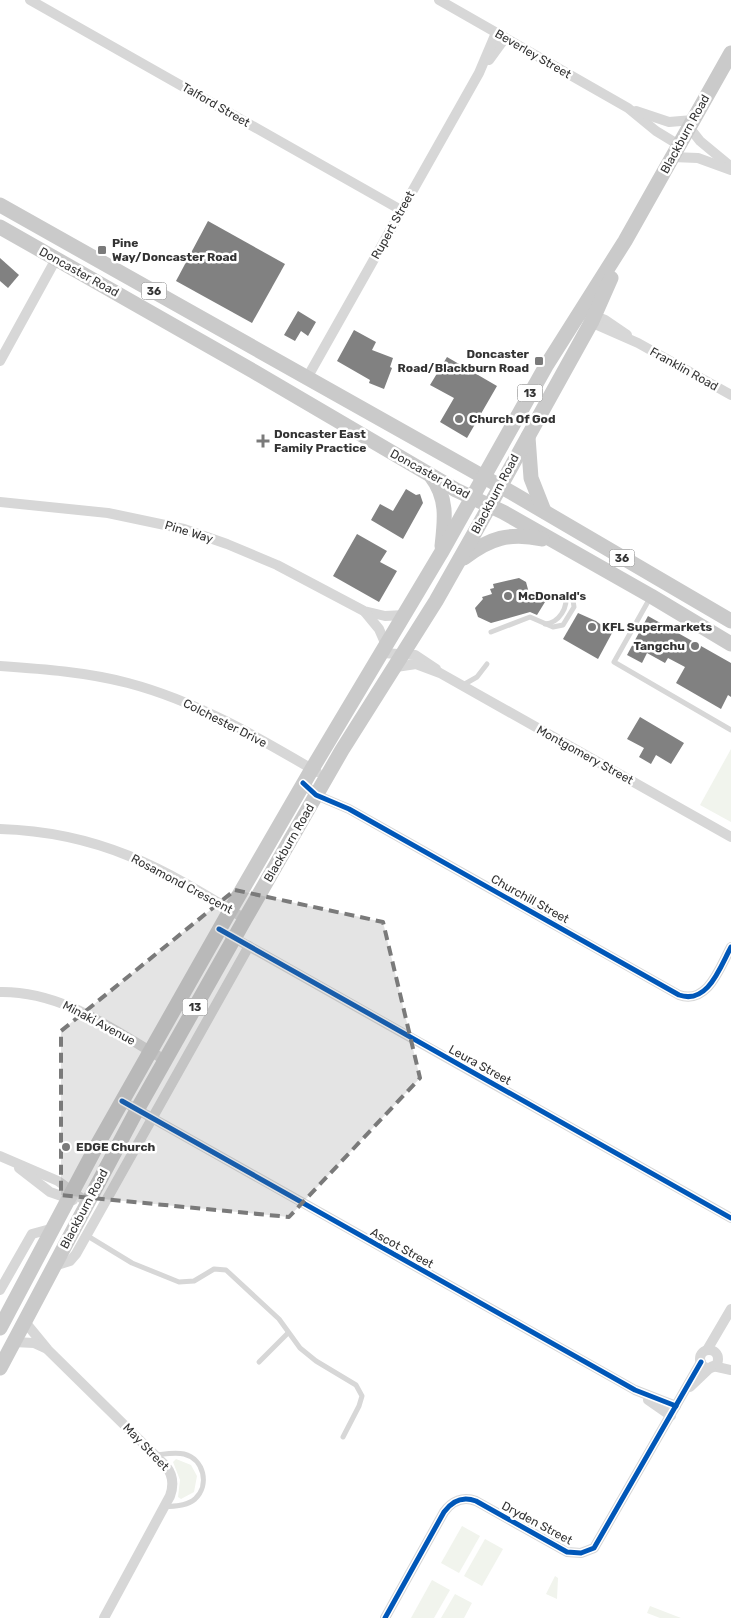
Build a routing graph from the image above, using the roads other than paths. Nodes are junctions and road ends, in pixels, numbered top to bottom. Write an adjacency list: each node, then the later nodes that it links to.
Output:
1 (30, 0): 12 (street, Talford Street)
2 (439, 0): 3 (street, Beverley Street)
3 (496, 33): 4 (street, Beverley Street); 6 (street, Rupert Street)
4 (505, 38): 6 (street, Rupert Street); 7 (street, Beverley Street)
5 (731, 53): 8 (main road, Blackburn Road / 13)
6 (479, 73): 12 (street, Rupert Street)
7 (628, 108): 8 (street, Beverley Street); 9 (street, Beverley Street)
8 (691, 124): 9 (main road, Blackburn Road / 13); 10 (street, Beverley Street)
9 (676, 151): 10 (street, Beverley Street); 15 (main road, Blackburn Road / 13)
10 (731, 168)
11 (0, 206): 17 (main road, Doncaster Road / 36)
12 (401, 210): 17 (street, Rupert Street)
13 (0, 227): 14 (main road, Doncaster Road / 36)
14 (56, 259): 16 (street); 20 (main road, Doncaster Road / 36)
15 (589, 316): 18 (street, Franklin Road); 19 (main road, Blackburn Road / 13); 21 (main road, Blackburn Road / 13)
16 (0, 361)
17 (307, 378): 21 (main road, Doncaster Road / 36)
18 (731, 395)
19 (528, 435): 22 (main road, Blackburn Road / 13); 26 (main road)
20 (430, 475): 23 (main road, Doncaster Road / 36); 28 (main road)
21 (483, 476): 22 (main road, Doncaster Road / 36); 23 (main road, Blackburn Road / 13)
22 (500, 486): 25 (main road, Blackburn Road / 13); 26 (main road, Doncaster Road / 36)
23 (472, 497): 25 (main road, Doncaster Road / 36); 28 (main road, Blackburn Road / 13)
24 (0, 502): 31 (street, Pine Way)
25 (490, 505): 27 (main road, Doncaster Road / 36); 29 (main road, Blackburn Road / 13)
26 (544, 511): 33 (main road, Doncaster Road / 36)
27 (555, 542): 29 (main road); 30 (main road, Doncaster Road / 36)
28 (441, 553): 32 (main road, Blackburn Road / 13)
29 (458, 563): 38 (main road, Blackburn Road / 13)
30 (651, 596): 36 (main road, Doncaster Road / 36); 43 (lane)
31 (364, 611): 32 (street, Pine Way); 37 (street, Pine Way)
32 (404, 615): 37 (main road, Blackburn Road / 13)
33 (731, 621)
34 (544, 624): 34 (lane); 35 (lane)
35 (491, 632)
36 (731, 644)
37 (384, 649): 38 (street, Montgomery Street); 44 (main road, Blackburn Road / 13)
38 (400, 661): 41 (street, Montgomery Street); 41 (street, Montgomery Street); 46 (main road, Blackburn Road / 13)
39 (487, 664): 42 (lane)
40 (0, 666): 44 (street, Colchester Drive)
41 (440, 673): 42 (street, Montgomery Street)
42 (462, 686): 48 (street, Montgomery Street)
43 (731, 730)
44 (312, 768): 45 (main road, Blackburn Road / 13); 46 (street, Colchester Drive)
45 (303, 783): 46 (street, Churchill Street); 49 (main road, Blackburn Road / 13)
46 (321, 787): 50 (main road, Blackburn Road / 13); 54 (street, Churchill Street)
47 (0, 829): 49 (street, Rosamond Crescent)
48 (731, 838)
49 (231, 910): 50 (street, Rosamond Crescent); 51 (main road, Blackburn Road / 13)
50 (245, 919): 52 (main road, Blackburn Road / 13)
51 (219, 929): 52 (street, Leura Street); 56 (main road, Blackburn Road / 13)
52 (234, 938): 53 (street, Leura Street); 57 (main road, Blackburn Road / 13)
53 (249, 946): 60 (street); 64 (street, Leura Street)
54 (731, 947)
55 (0, 992): 56 (street, Minaki Avenue)
56 (150, 1051): 57 (street, Minaki Avenue); 58 (main road, Blackburn Road / 13)
57 (165, 1060): 59 (main road, Blackburn Road / 13)
58 (122, 1100): 59 (street, Ascot Street); 62 (main road, Blackburn Road / 13)
59 (137, 1110): 60 (street, Ascot Street); 63 (main road, Blackburn Road / 13)
60 (151, 1118): 66 (street); 81 (street, Ascot Street)
61 (0, 1156): 62 (street)
62 (71, 1195): 63 (street); 65 (main road, Blackburn Road / 13)
63 (88, 1203): 67 (main road, Blackburn Road / 13)
64 (731, 1218)
65 (54, 1228): 68 (street); 71 (main road, Blackburn Road / 13)
66 (86, 1235): 67 (street); 72 (lane)
67 (54, 1266): 70 (main road, Blackburn Road / 13)
68 (0, 1290)
69 (731, 1308): 75 (street, Dryden Street)
70 (25, 1322): 73 (main road, Blackburn Road / 13); 74 (street, May Street)
71 (0, 1328)
72 (288, 1333): 76 (lane); 82 (lane)
73 (14, 1342): 74 (street, May Street); 78 (main road, Blackburn Road / 13)
74 (48, 1350): 83 (street, May Street)
75 (713, 1359): 77 (street); 79 (street); 80 (street, Dryden Street); 80 (street, Dryden Street)
76 (259, 1362)
77 (731, 1364)
78 (0, 1368)
79 (731, 1370)
80 (687, 1389): 81 (street, Dryden Street)
81 (673, 1411): 86 (street, Dryden Street)
82 (343, 1437)
83 (156, 1455): 84 (street, May Street); 84 (lane)
84 (164, 1507): 85 (street, May Street)
85 (104, 1618)
86 (385, 1618)

